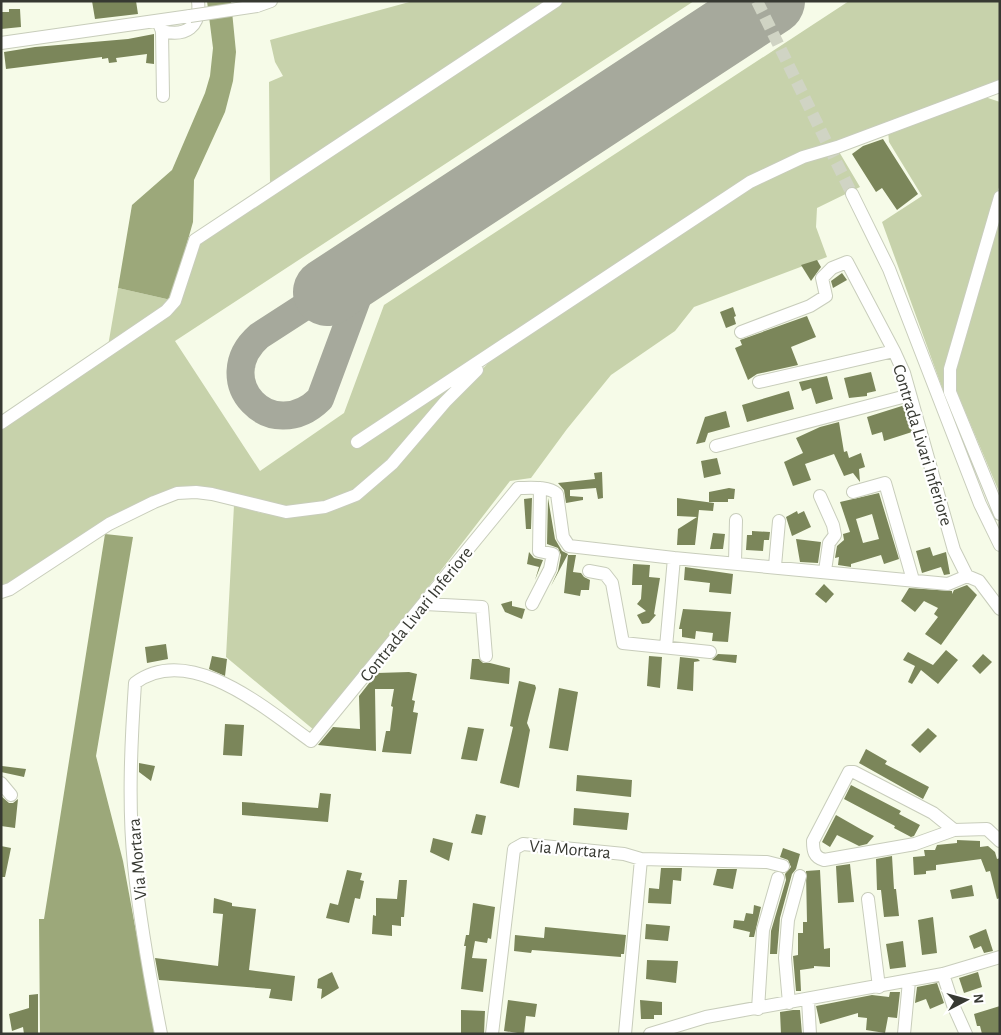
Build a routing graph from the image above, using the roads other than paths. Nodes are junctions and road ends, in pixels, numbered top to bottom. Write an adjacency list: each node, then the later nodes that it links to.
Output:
1 (198, 1): 4 (street)
2 (271, 1): 4 (street, bridge)
3 (556, 1): 17 (street)
4 (160, 26): 5 (street); 8 (street)
5 (1, 43)
6 (1000, 86): 7 (street)
7 (981, 92): 9 (street); 13 (street)
8 (163, 96)
9 (1000, 96)
10 (852, 194): 26 (street)
11 (1000, 197): 23 (street)
12 (741, 332): 14 (street, Contrada Livari Inferiore)
13 (499, 349): 18 (street); 34 (street)
14 (894, 351): 15 (street); 16 (street, Contrada Livari Inferiore)
15 (759, 382)
16 (910, 395): 19 (street); 32 (street, Contrada Livari Inferiore)
17 (1, 423)
18 (357, 442)
19 (716, 446)
20 (540, 488): 27 (street); 35 (street, Contrada Livari Inferiore); 36 (street)
21 (853, 492): 33 (street)
22 (820, 496): 30 (street)
23 (1000, 514)
24 (736, 520): 28 (street)
25 (779, 521): 29 (street)
26 (1000, 545)
27 (674, 558): 28 (street); 38 (street)
28 (735, 562): 29 (street)
29 (775, 566): 30 (street)
30 (825, 571): 33 (street)
31 (590, 572): 38 (street)
32 (967, 576): 33 (street); 37 (street, Contrada Livari Inferiore)
33 (913, 580)
34 (1, 592)
35 (425, 604): 40 (street); 41 (street, Contrada Livari Inferiore)
36 (532, 604)
37 (1000, 609)
38 (666, 647): 39 (street)
39 (710, 652)
40 (486, 656)
41 (135, 683): 58 (street, Via Mortara)
42 (1, 783): 43 (street)
43 (11, 795)
44 (954, 830): 44 (street); 45 (street)
45 (1000, 841)
46 (641, 859): 47 (street, Via Mortara); 59 (street, Via Mortara); 60 (street)
47 (783, 866)
48 (800, 876): 56 (street)
49 (778, 878): 57 (street)
50 (868, 899): 54 (street)
51 (1000, 958): 52 (street)
52 (943, 974): 53 (street); 64 (street)
53 (910, 981): 54 (street); 63 (street)
54 (879, 987): 55 (street)
55 (808, 1000): 56 (street); 62 (street)
56 (789, 1004): 57 (street)
57 (758, 1009): 61 (street)
58 (161, 1034)
59 (492, 1034)
60 (625, 1034)
61 (650, 1034)
62 (810, 1034)
63 (904, 1034)
64 (966, 1034)

